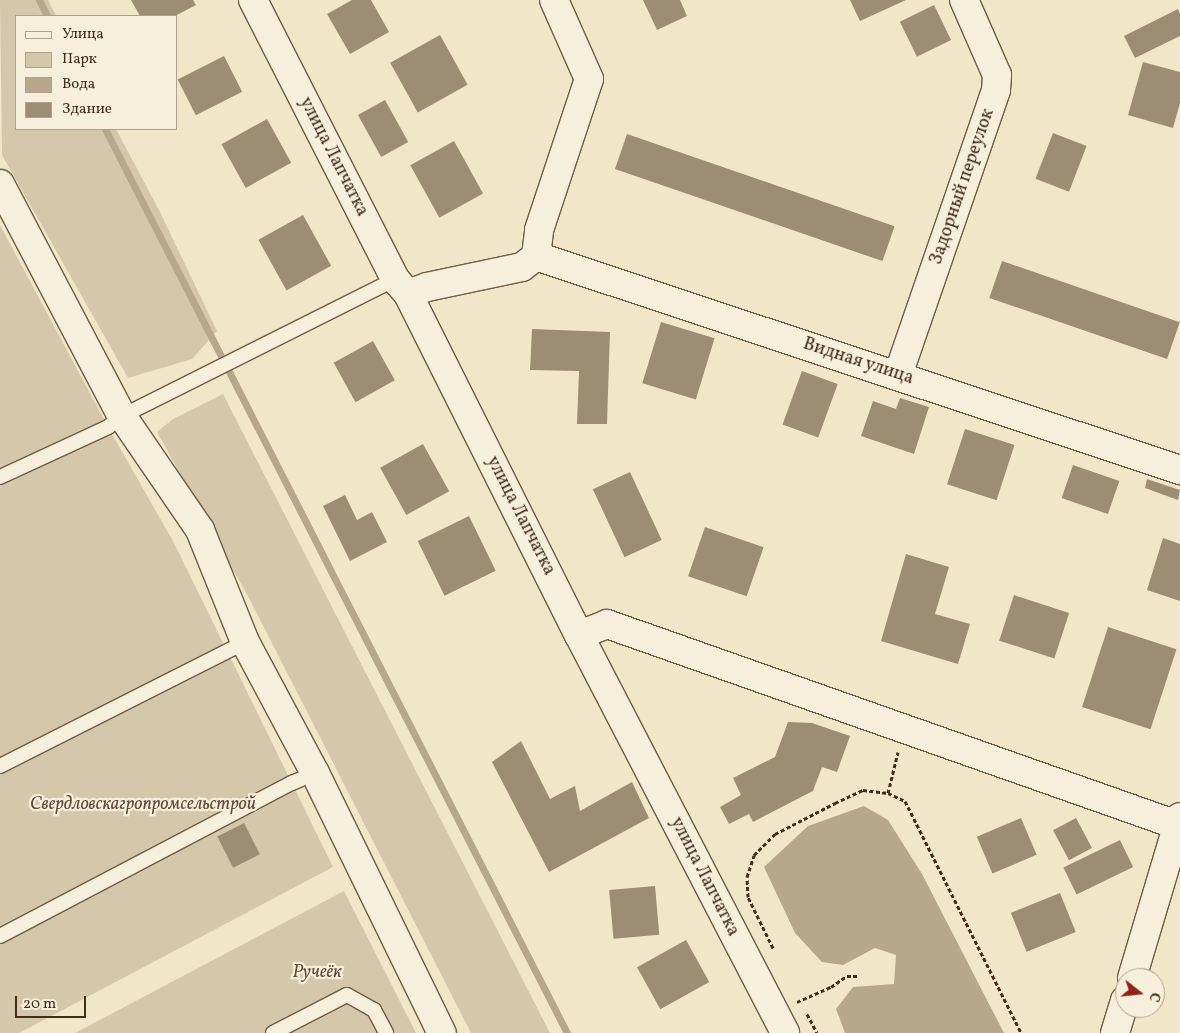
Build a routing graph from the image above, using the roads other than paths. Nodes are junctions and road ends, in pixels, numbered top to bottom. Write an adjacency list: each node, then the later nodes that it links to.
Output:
1 (253, 0): 6 (street, улица Лапчатка)
2 (554, 0): 5 (street)
3 (964, 0): 7 (street, Задорный переулок)
4 (0, 184): 8 (street)
5 (536, 256): 6 (street); 7 (street, Видная улица)
6 (402, 287): 8 (lane); 11 (street, улица Лапчатка)
7 (898, 375): 9 (street, Видная улица)
8 (122, 416): 10 (lane); 12 (street)
9 (1180, 470)
10 (0, 477)
11 (580, 635): 15 (street); 19 (street, улица Лапчатка)
12 (245, 642): 13 (lane); 14 (street)
13 (0, 766)
14 (315, 773): 16 (lane); 22 (street)
15 (1179, 821): 17 (street)
16 (0, 936)
17 (1135, 968)
18 (1120, 1018): 23 (street)
19 (780, 1023)
20 (273, 1033): 21 (lane)
21 (386, 1033)
22 (442, 1033)
23 (1116, 1033)

